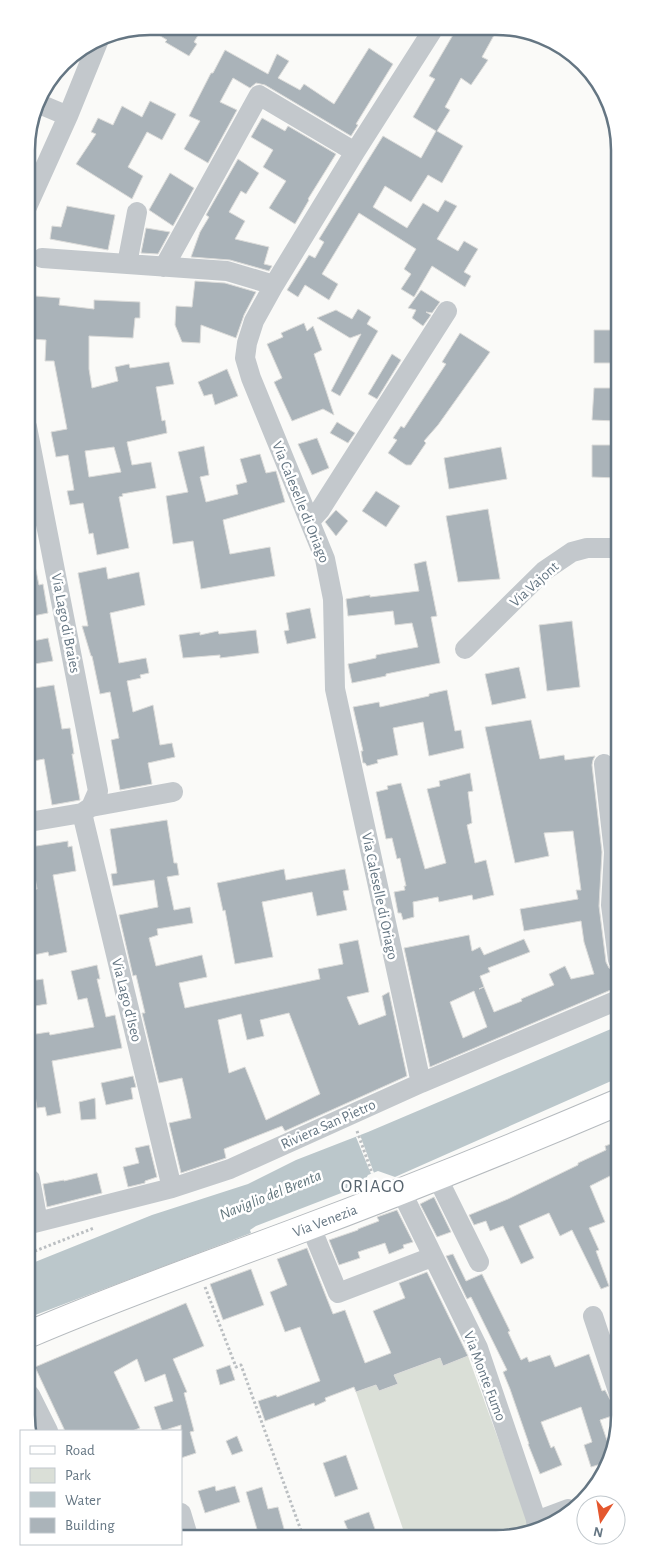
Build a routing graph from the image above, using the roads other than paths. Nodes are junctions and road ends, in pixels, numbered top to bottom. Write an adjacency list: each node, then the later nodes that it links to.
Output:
1 (430, 35): 5 (street, Via Caleselle di Oriago)
2 (95, 49): 4 (street)
3 (44, 106): 4 (street)
4 (68, 116): 6 (street)
5 (356, 152): 10 (street); 11 (street, Via Caleselle di Oriago)
6 (35, 189)
7 (137, 212): 9 (street)
8 (42, 258): 9 (street)
9 (127, 264): 10 (street)
10 (164, 267): 11 (street)
11 (274, 285): 14 (street, Via Caleselle di Oriago)
12 (447, 311): 14 (street)
13 (35, 468): 19 (street, Via Lago di Braies)
14 (310, 522): 23 (street, Via Caleselle di Oriago)
15 (611, 548): 16 (street, Via Vajont)
16 (465, 649)
17 (604, 764): 20 (street)
18 (173, 792): 19 (street)
19 (86, 810): 21 (street); 26 (street, Via Lago d'Iseo)
20 (611, 815)
21 (35, 821)
22 (611, 1003): 23 (street, Riviera San Pietro)
23 (421, 1083): 26 (street, Riviera San Pietro)
24 (611, 1105): 25 (main road, Via Venezia)
25 (437, 1177): 31 (street); 33 (main road, Via Venezia)
26 (172, 1188): 28 (street, Riviera San Pietro)
27 (406, 1202): 30 (street, Via Monte Fumo)
28 (35, 1223)
29 (315, 1237): 30 (street)
30 (434, 1260): 38 (street, Via Monte Fumo)
31 (479, 1262)
32 (593, 1316): 34 (street)
33 (35, 1332)
34 (611, 1370)
35 (35, 1405): 36 (street)
36 (48, 1430)
37 (182, 1515): 39 (street)
38 (536, 1523)
39 (186, 1530)

